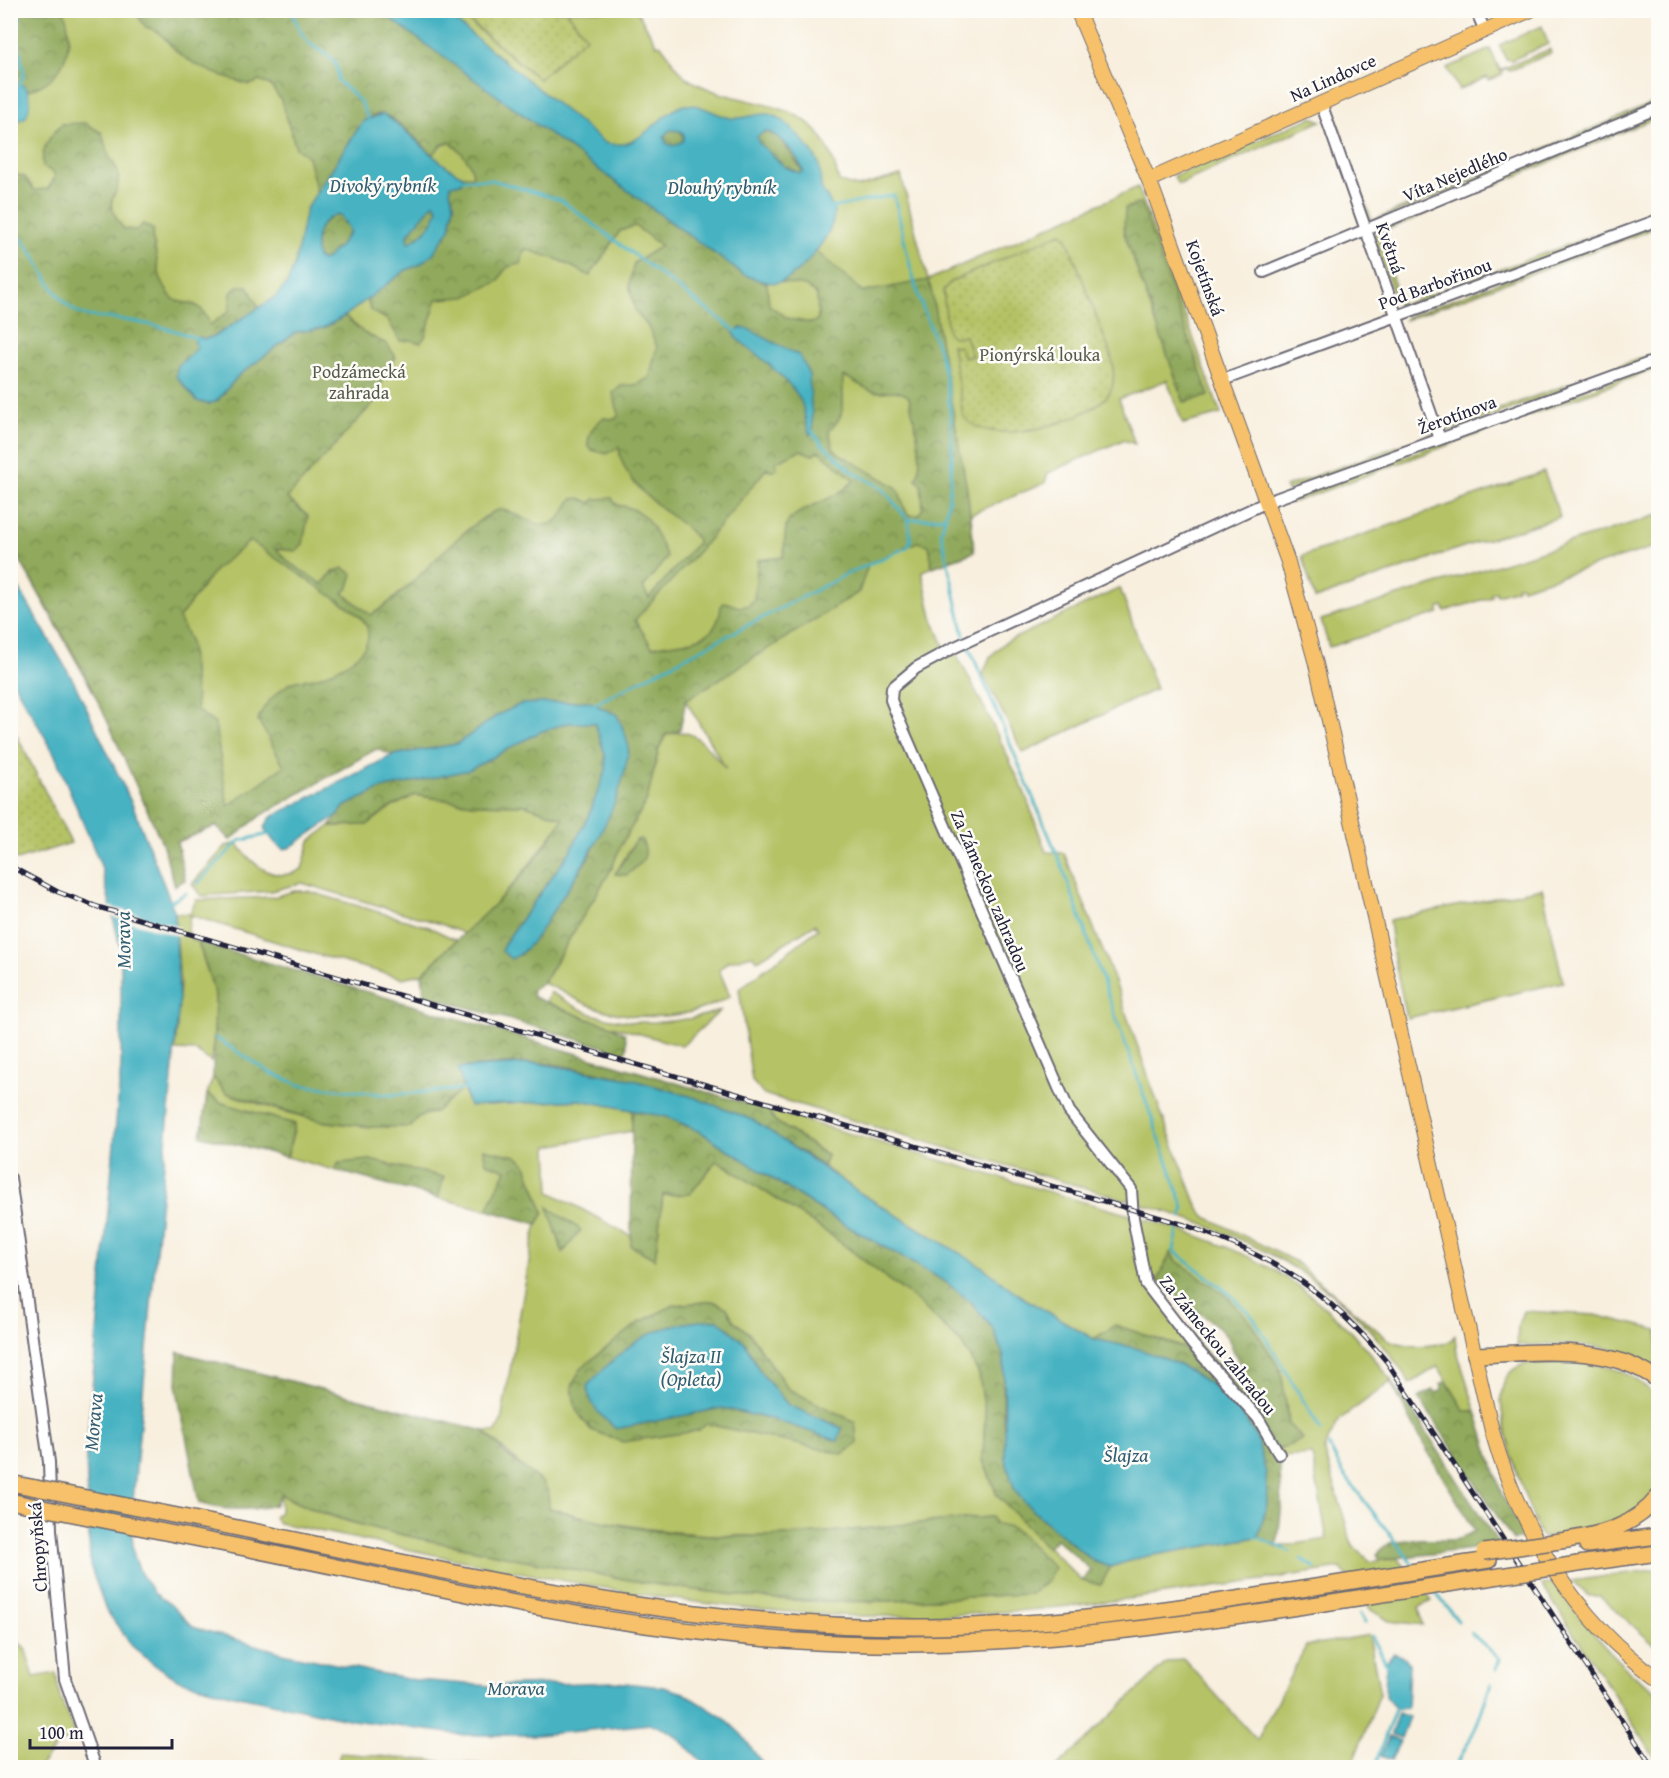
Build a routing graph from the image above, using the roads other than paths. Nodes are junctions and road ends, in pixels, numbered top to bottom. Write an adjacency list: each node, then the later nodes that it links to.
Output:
1 (1077, 10): 7 (main road, Kojetínská)
2 (1476, 10): 4 (street)
3 (1531, 10): 4 (main road, Na Lindovce)
4 (1485, 31): 5 (main road, Na Lindovce)
5 (1321, 103): 7 (main road, Na Lindovce); 9 (street, Květná)
6 (1659, 108): 9 (street, Víta Nejedlého)
7 (1149, 180): 13 (main road, Kojetínská)
8 (1659, 220): 11 (street, Pod Barbořinou)
9 (1366, 230): 10 (street, Víta Nejedlého); 11 (street, Květná)
10 (1264, 273)
11 (1397, 316): 13 (street, Pod Barbořinou); 14 (street, Květná)
12 (1659, 360): 14 (street, Žerotínova)
13 (1223, 380): 15 (main road, Kojetínská)
14 (1440, 439): 15 (street, Žerotínova)
15 (1267, 502): 17 (main road, Kojetínská); 21 (street, Za Zámeckou zahradou)
16 (10, 1178): 33 (street, Chropyňská)
17 (1475, 1355): 18 (highway); 30 (main road, Kojetínská)
18 (1616, 1360): 19 (highway); 20 (highway)
19 (1659, 1380)
20 (1659, 1392)
21 (1279, 1454)
22 (10, 1483): 26 (highway, bridge)
23 (1659, 1497): 26 (highway)
24 (10, 1501): 29 (highway, bridge)
25 (1659, 1536): 26 (highway)
26 (1569, 1544)
27 (1659, 1553): 29 (highway)
28 (1659, 1562): 29 (highway)
29 (1580, 1568)
30 (1596, 1622): 31 (main road); 32 (main road)
31 (1659, 1669)
32 (1659, 1679)
33 (96, 1767)

